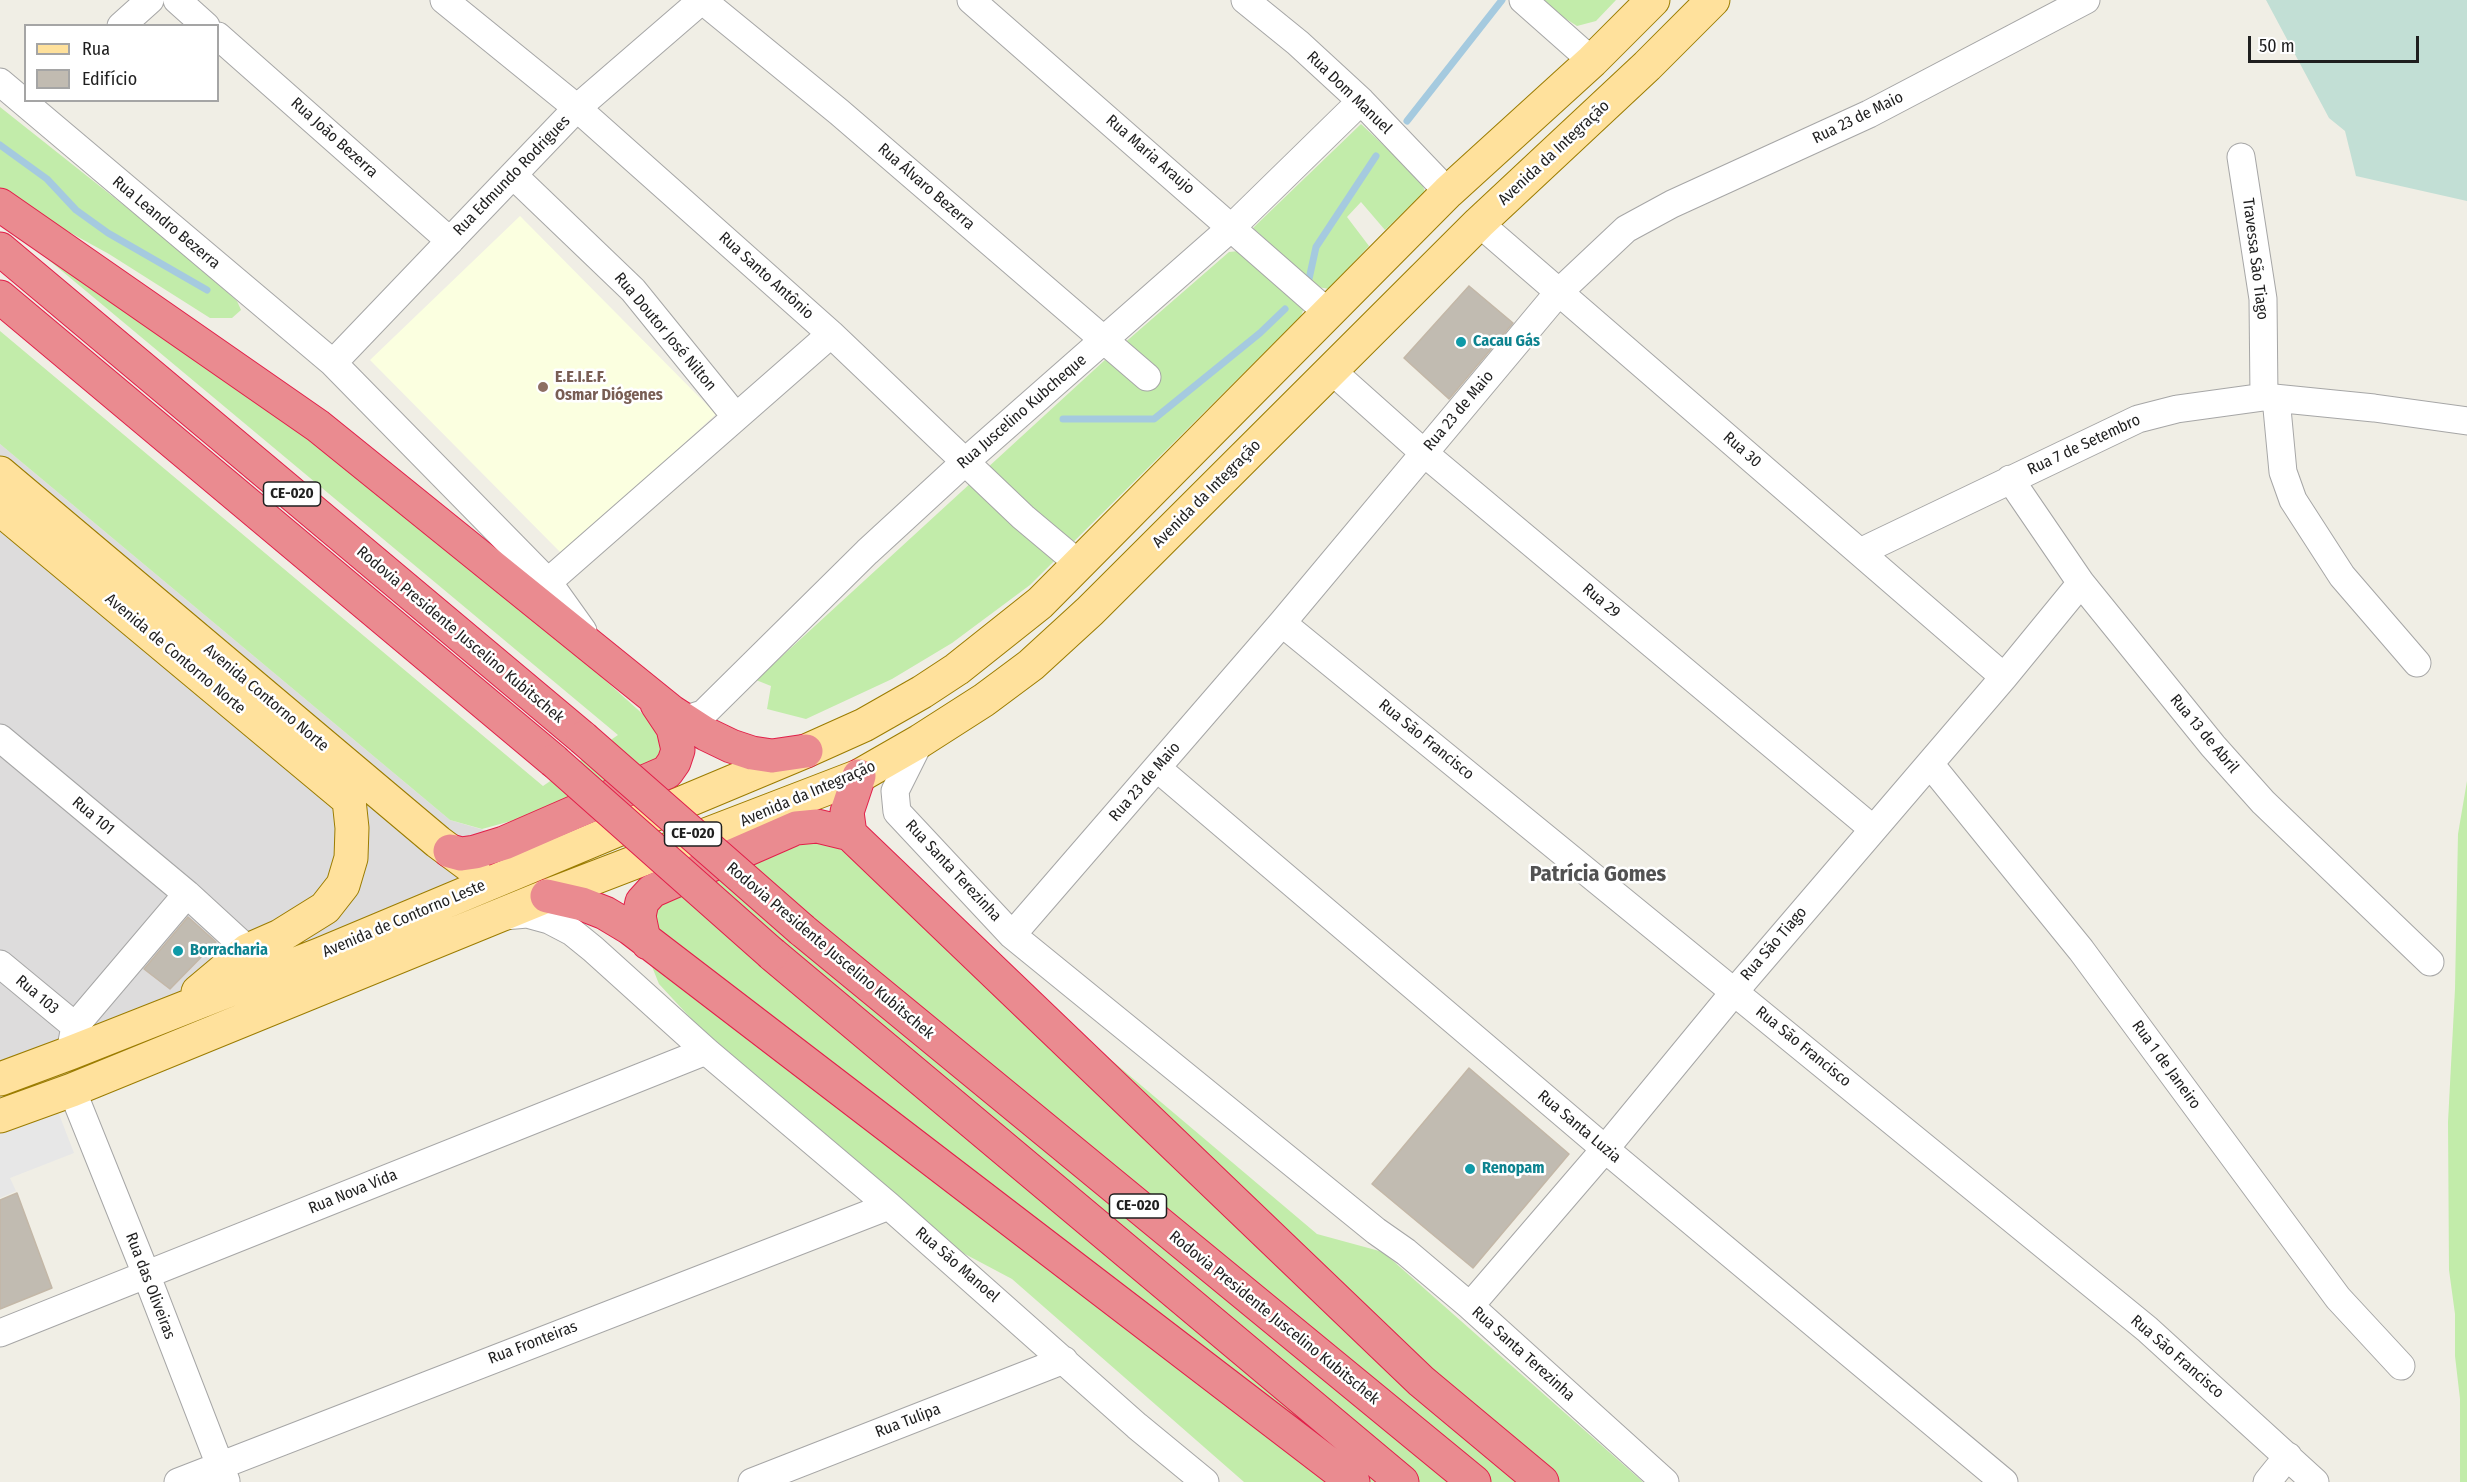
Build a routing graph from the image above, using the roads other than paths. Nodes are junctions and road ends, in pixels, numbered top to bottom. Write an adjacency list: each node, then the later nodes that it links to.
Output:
1 (150, 0): 11 (street)
2 (177, 0): 12 (street)
3 (444, 0): 19 (street, Rua Santo Antônio)
4 (702, 0): 19 (street, Rua Edmundo Rodrigues); 32 (street, Rua Álvaro Bezerra)
5 (971, 0): 25 (street, Rua Maria Araujo)
6 (1245, 0): 17 (street, Rua Dom Manuel)
7 (1524, 0): 14 (street)
8 (1653, 0): 14 (main road)
9 (2086, 0): 28 (street, Rua 23 de Maio)
10 (1700, 5): 24 (main road, Avenida da Integração)
11 (123, 24)
12 (204, 24)
13 (219, 37): 26 (street, Rua João Bezerra)
14 (1592, 61): 22 (main road)
15 (0, 82): 16 (street, Rua Leandro Bezerra)
16 (24, 98)
17 (1361, 101): 22 (street, Rua Dom Manuel); 25 (street, Rua Juscelino Kubcheque)
18 (32, 104): 33 (street, Rua Leandro Bezerra)
19 (577, 108): 21 (street, Rua Edmundo Rodrigues); 31 (street, Rua Santo Antônio)
20 (2241, 157): 36 (street, Travessa São Tiago)
21 (513, 176): 26 (street, Rua Edmundo Rodrigues); 37 (street, Rua Doutor José Nilton)
22 (1448, 192): 30 (main road)
23 (0, 205): 49 (highway)
24 (1479, 223): 28 (street, Rua 30); 34 (main road, Avenida da Integração)
25 (1232, 227): 30 (street, Rua Maria Araujo); 32 (street, Rua Juscelino Kubcheque)
26 (450, 241): 33 (street, Rua Edmundo Rodrigues)
27 (0, 249): 98 (highway, Rodovia Presidente Juscelino Kubitschek / CE-020, bridge)
28 (1558, 293): 39 (street, Rua 23 de Maio); 44 (street, Rua 30)
29 (0, 297): 97 (highway, CE-020, bridge)
30 (1328, 312): 45 (main road)
31 (831, 334): 37 (street); 40 (street, Rua Santo Antônio)
32 (1104, 340): 35 (street, Rua Álvaro Bezerra); 40 (street, Rua Juscelino Kubcheque)
33 (333, 363): 46 (street, Rua Leandro Bezerra)
34 (1332, 371): 39 (street, Rua 29); 55 (main road, Avenida da Integração)
35 (1146, 377)
36 (2270, 398): 38 (street, Rua 7 de Setembro); 42 (street, Rua 7 de Setembro); 50 (street, Travessa São Tiago)
37 (736, 417): 46 (street)
38 (2467, 421)
39 (1424, 453): 48 (street, Rua 23 de Maio); 61 (street, Rua 29)
40 (966, 461): 45 (street, Rua Santo Antônio); 53 (street, Rua Juscelino Kubcheque)
41 (0, 473): 60 (main road, Avenida Contorno Norte)
42 (2010, 479): 44 (street, Rua 7 de Setembro); 47 (street, Rua 13 de Abril)
43 (0, 509): 60 (main road, Avenida de Contorno Norte)
44 (1860, 552): 51 (street, Rua 30)
45 (1078, 564): 56 (main road)
46 (548, 582): 49 (street, Rua Leandro Bezerra)
47 (2080, 583): 51 (street, Rua São Tiago); 75 (street, Rua 13 de Abril)
48 (1282, 623): 58 (street, Rua 23 de Maio); 77 (street, Rua São Francisco)
49 (603, 657): 52 (highway)
50 (2417, 663)
51 (2004, 677): 57 (street, Rua São Tiago)
52 (655, 701): 53 (highway); 63 (highway)
53 (683, 720): 56 (highway)
54 (0, 738): 66 (street, Rua 101)
55 (920, 741): 59 (main road, Avenida da Integração); 70 (street, Rua Santa Terezinha)
56 (806, 751): 65 (main road, Avenida de Contorno Leste)
57 (1930, 764): 61 (street, Rua São Tiago); 90 (street, Rua 1 de Janeiro)
58 (1157, 768): 70 (street, Rua 23 de Maio); 84 (street, Rua Santa Luzia)
59 (860, 776): 62 (highway); 64 (main road, Avenida da Integração)
60 (357, 790): 63 (main road, Avenida Contorno Norte); 68 (main road)
61 (1873, 829): 77 (street, Rua São Tiago)
62 (850, 834): 72 (highway); 99 (highway)
63 (450, 851): 65 (main road, Avenida Contorno Norte)
64 (620, 870): 67 (main road, Avenida de Contorno Leste)
65 (493, 882): 67 (main road, Avenida Contorno Norte); 74 (main road, Avenida de Contorno Leste)
66 (187, 894): 73 (street, Rua 101); 79 (street)
67 (547, 896): 69 (main road, Avenida de Contorno Leste); 72 (highway)
68 (325, 908): 71 (main road); 74 (main road)
69 (496, 917): 80 (street, Rua São Manoel); 82 (main road, Avenida de Contorno Leste)
70 (1012, 935): 87 (street, Rua Santa Terezinha)
71 (280, 936): 73 (main road); 74 (main road)
72 (648, 943): 96 (highway)
73 (248, 950): 78 (main road)
74 (301, 962): 78 (main road, Avenida de Contorno Leste)
75 (2430, 962)
76 (0, 964): 79 (street, Rua 103)
77 (1735, 991): 84 (street, Rua São Tiago); 91 (street, Rua São Francisco)
78 (178, 1009): 79 (main road, Avenida de Contorno Leste)
79 (72, 1039): 81 (main road, Avenida de Contorno Leste)
80 (706, 1052): 85 (street, Rua São Manoel); 86 (street, Rua Nova Vida)
81 (0, 1078)
82 (72, 1090): 83 (main road, Avenida de Contorno Leste); 86 (street, Rua das Oliveiras)
83 (0, 1116)
84 (1605, 1149): 87 (street, Rua São Tiago); 101 (street, Rua Santa Luzia)
85 (889, 1206): 89 (street, Rua São Manoel); 92 (street, Rua Fronteiras)
86 (146, 1274): 88 (street, Rua Nova Vida); 92 (street, Rua das Oliveiras)
87 (1470, 1306): 100 (street, Rua Santa Terezinha)
88 (0, 1333)
89 (1064, 1360): 94 (street, Rua Tulipa); 95 (street, Rua São Manoel)
90 (2401, 1366)
91 (2289, 1456): 102 (street); 103 (street, Rua São Francisco)
92 (222, 1474): 93 (street, Rua Fronteiras)
93 (178, 1482)
94 (752, 1482)
95 (1205, 1482)
96 (1353, 1482)
97 (1402, 1482)
98 (1474, 1482)
99 (1542, 1482)
100 (1665, 1482)
101 (2004, 1482)
102 (2267, 1482)
103 (2315, 1482)

